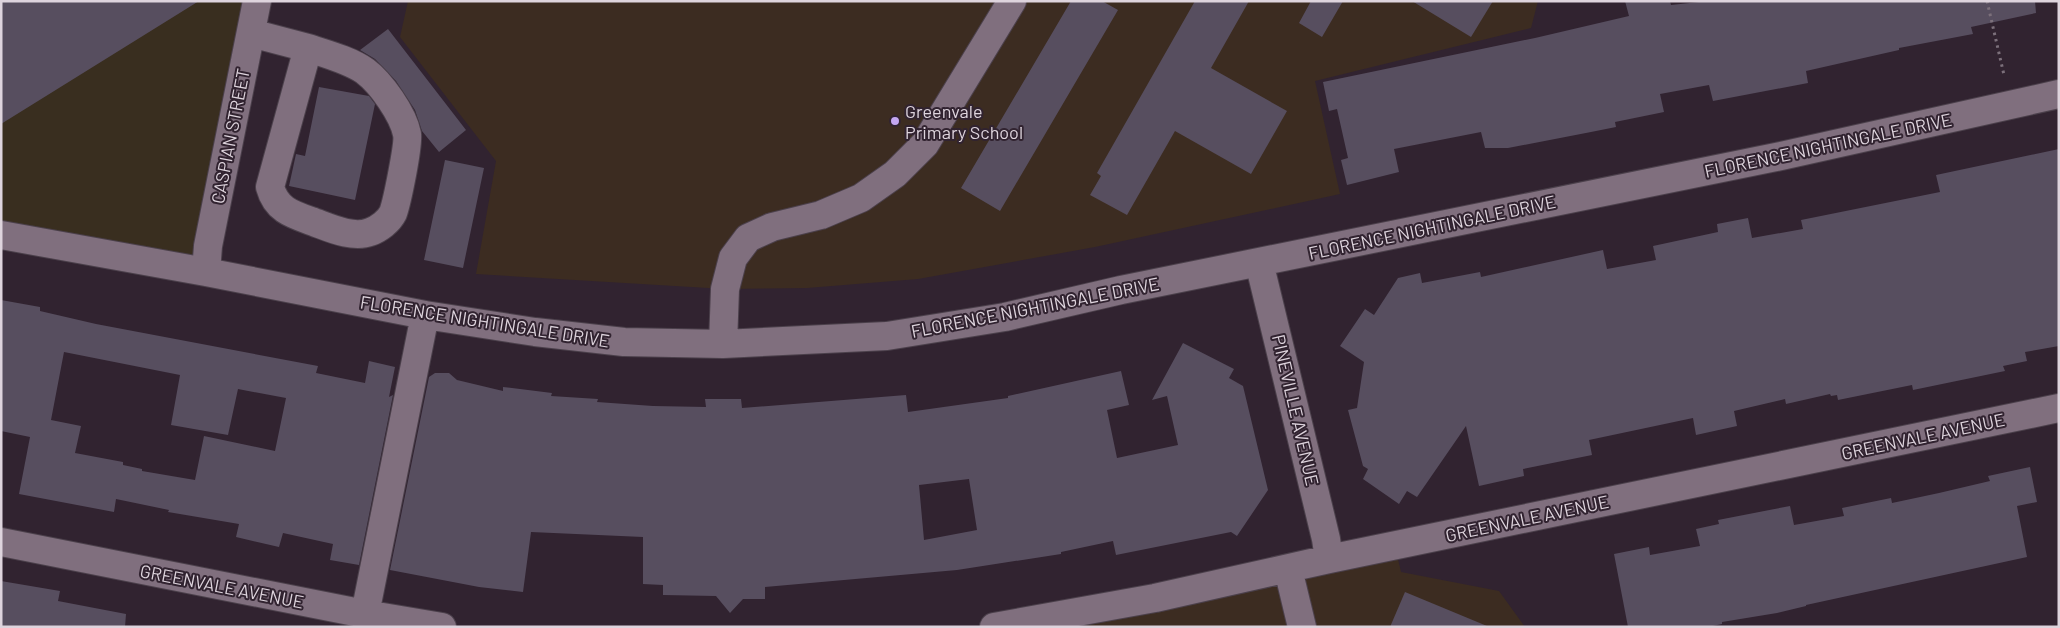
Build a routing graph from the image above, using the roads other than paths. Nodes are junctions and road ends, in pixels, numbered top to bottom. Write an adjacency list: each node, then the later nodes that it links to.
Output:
1 (257, 1): 3 (street, CASPIAN STREET)
2 (1012, 1): 10 (street)
3 (251, 33): 4 (street); 8 (street, CASPIAN STREET)
4 (308, 48): 4 (street)
5 (2059, 94): 7 (street, FLORENCE NIGHTINGALE DRIVE)
6 (1, 235): 8 (street, FLORENCE NIGHTINGALE DRIVE)
7 (1260, 262): 10 (street, FLORENCE NIGHTINGALE DRIVE); 13 (street, PINEVILLE AVENUE)
8 (206, 272): 9 (street, FLORENCE NIGHTINGALE DRIVE)
9 (425, 315): 10 (street, FLORENCE NIGHTINGALE DRIVE); 15 (street)
10 (723, 344)
11 (2059, 408): 13 (street, GREENVALE AVENUE)
12 (1, 542): 15 (street, GREENVALE AVENUE)
13 (1329, 559): 14 (street, GREENVALE AVENUE)
14 (1288, 569): 17 (street, GREENVALE AVENUE); 18 (street)
15 (364, 614): 16 (street, GREENVALE AVENUE)
16 (442, 627)
17 (994, 627)
18 (1302, 627)

